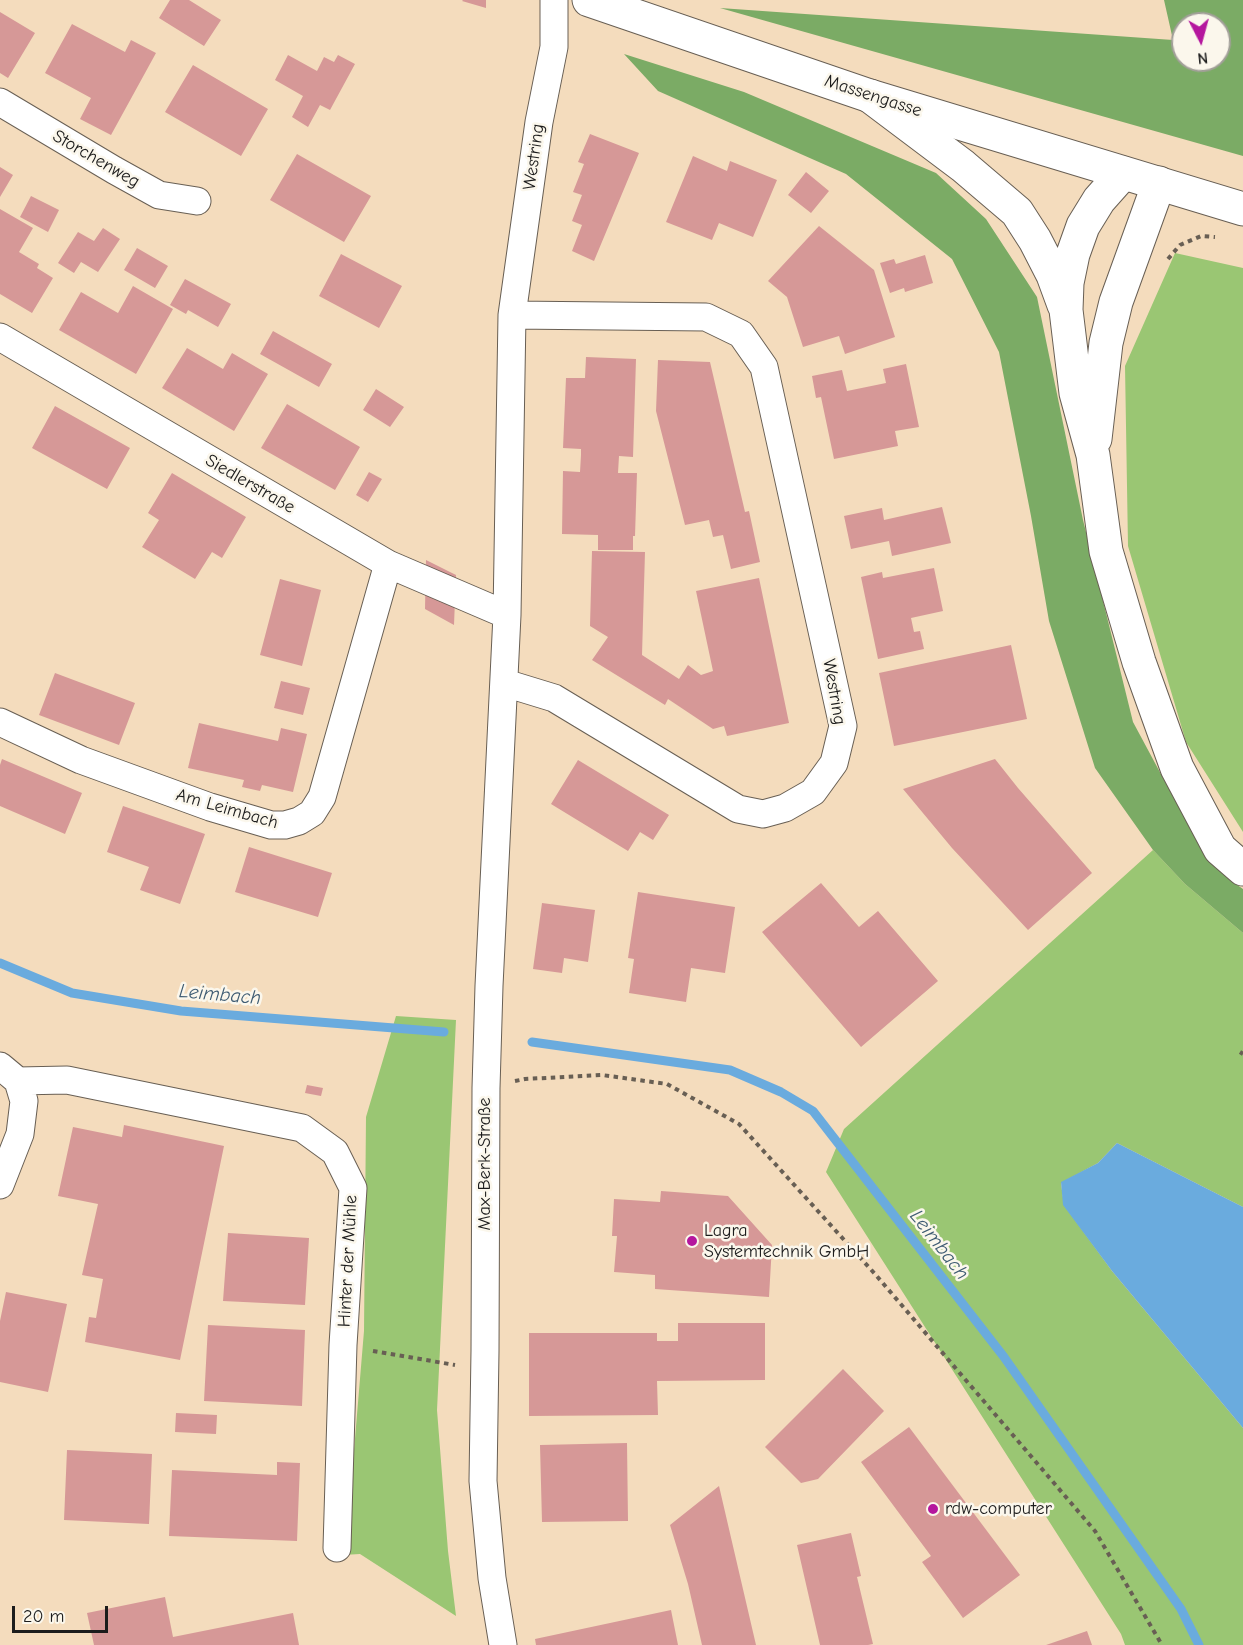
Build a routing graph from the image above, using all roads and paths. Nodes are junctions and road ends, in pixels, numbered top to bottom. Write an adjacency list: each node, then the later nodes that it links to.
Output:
1 (554, 0): 10 (street, Westring)
2 (589, 0): 3 (main road, Massengasse)
3 (870, 96): 5 (main road, Massengasse); 9 (main road)
4 (0, 102): 7 (street, Storchenweg)
5 (1123, 173): 6 (main road, Massengasse); 9 (main road)
6 (1159, 183): 8 (main road, Massengasse); 12 (main road)
7 (197, 201)
8 (1243, 209)
9 (1066, 310): 12 (main road)
10 (512, 315): 14 (street, Westring); 15 (street, Westring)
11 (0, 338): 13 (street, Siedlerstraße)
12 (1093, 455): 17 (main road)
13 (388, 564): 14 (street, Siedlerstraße); 16 (street, Am Leimbach)
14 (507, 615): 15 (street, Westring)
15 (505, 683): 19 (street, Max-Berk-Straße)
16 (0, 722)
17 (1243, 869)
18 (9, 1073): 20 (street); 21 (street, Hinter der Mühle)
19 (486, 1079): 22 (street, Max-Berk-Straße); 25 (path)
20 (0, 1185)
21 (343, 1345): 22 (path); 23 (street, Hinter der Mühle)
22 (485, 1370): 24 (street, Max-Berk-Straße)
23 (337, 1548)
24 (503, 1645)
25 (1162, 1645)

